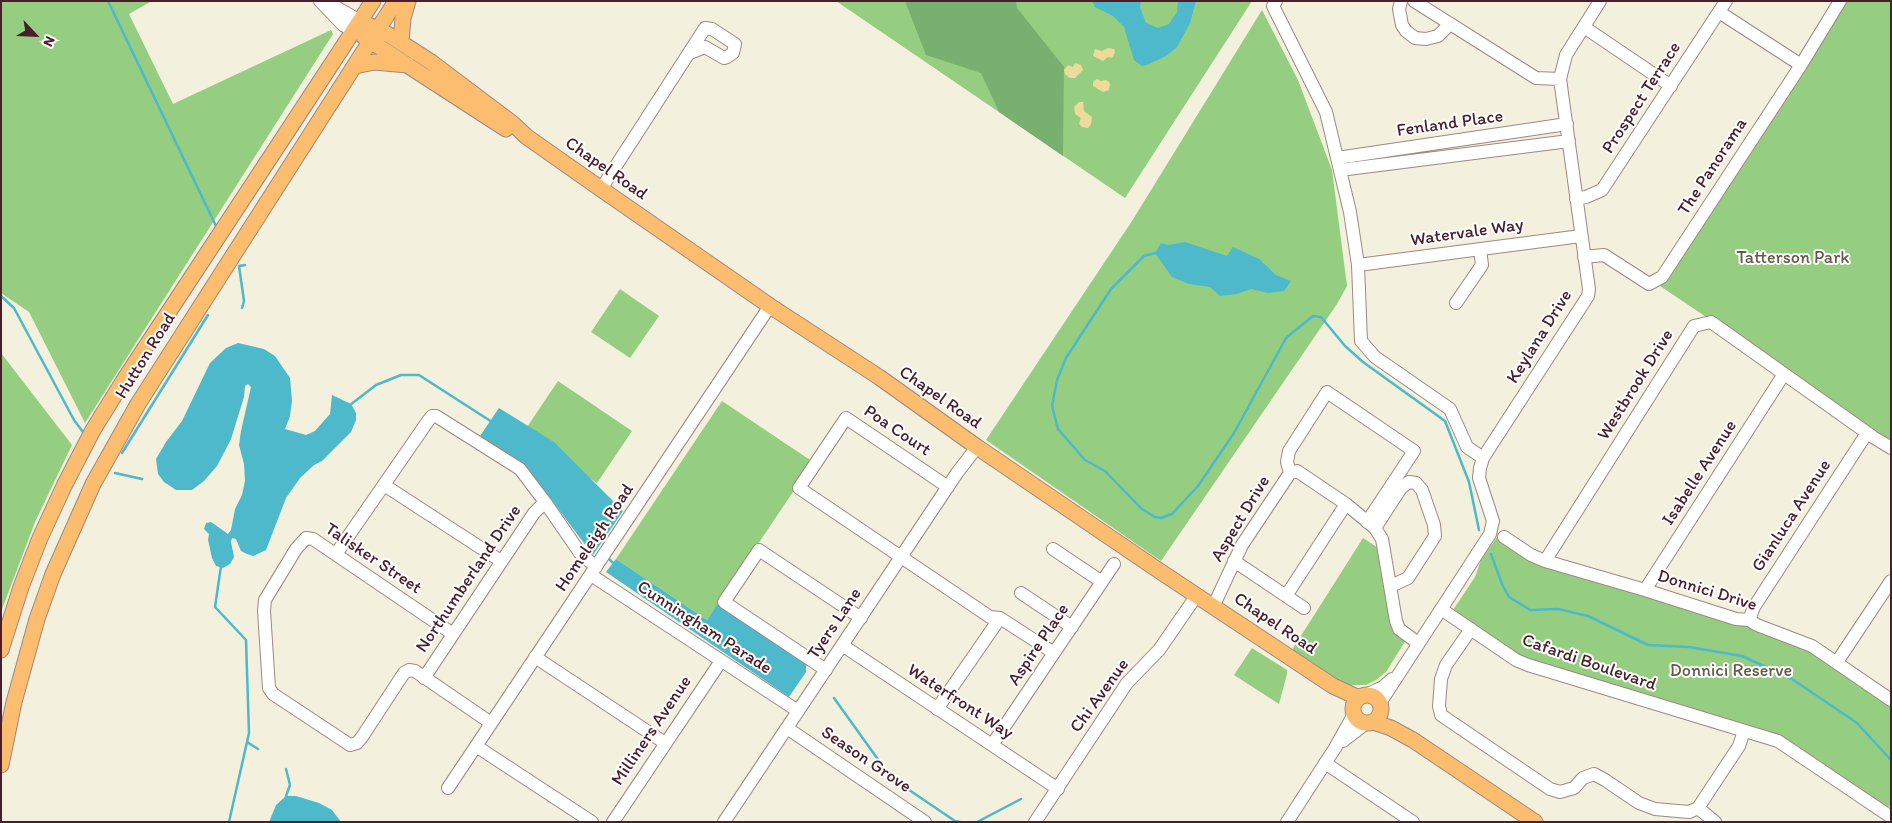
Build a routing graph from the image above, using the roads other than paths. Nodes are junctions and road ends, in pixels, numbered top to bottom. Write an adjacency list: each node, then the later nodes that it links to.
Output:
1 (373, 1): 12 (main road, Hutton Road)
2 (396, 1): 14 (main road, Hutton Road)
3 (408, 1): 15 (main road)
4 (1276, 1): 25 (street)
5 (1401, 1): 11 (street)
6 (1414, 1): 11 (street)
7 (1840, 1): 18 (street, The Panorama)
8 (321, 2): 12 (street, Chapel Road)
9 (1599, 2): 13 (street, Keylana Drive)
10 (1722, 7): 18 (street); 21 (street, Prospect Terrace)
11 (1450, 24): 20 (street)
12 (357, 26): 14 (main road, Chapel Road); 57 (main road, Hutton Road)
13 (1584, 27): 20 (street, Keylana Drive); 21 (street)
14 (375, 35): 15 (main road, Chapel Road); 17 (main road, Chapel Road); 19 (main road, Hutton Road)
15 (400, 42): 23 (main road, Chapel Road)
16 (690, 53): 26 (street)
17 (410, 65): 19 (main road); 23 (main road, Chapel Road)
18 (1801, 65): 30 (street, The Panorama)
19 (355, 66): 62 (main road, Hutton Road)
20 (1560, 79): 22 (street, Keylana Drive)
21 (1671, 86): 27 (street, Prospect Terrace)
22 (1567, 124): 24 (street, Keylana Drive); 25 (street, Fenland Place)
23 (527, 137): 26 (main road, Chapel Road)
24 (1569, 141): 25 (street, Fenland Place); 27 (street, Keylana Drive)
25 (1339, 164): 31 (street)
26 (601, 189): 33 (main road, Chapel Road)
27 (1576, 199): 28 (street, Keylana Drive)
28 (1581, 236): 29 (street, Watervale Way); 30 (street, Keylana Drive)
29 (1480, 249): 31 (street, Watervale Way); 32 (street)
30 (1584, 257): 38 (street, Keylana Drive)
31 (1358, 265): 38 (street)
32 (1456, 303)
33 (770, 306): 36 (main road, Chapel Road); 53 (street, Homeleigh Road)
34 (1784, 374): 35 (street, Westbrook Drive); 51 (street, Westbrook Drive); 58 (street, Isabelle Avenue)
35 (1867, 433): 37 (street, Westbrook Drive); 68 (street, Gianluca Avenue)
36 (977, 447): 41 (street, Tyers Lane); 60 (main road, Chapel Road)
37 (1891, 448)
38 (1483, 458): 65 (street, Keylana Drive)
39 (1290, 473): 43 (street, Aspect Drive); 44 (street); 50 (street, Aspect Drive)
40 (384, 485): 42 (street, Cunningham Parade); 47 (street); 49 (street)
41 (948, 487): 48 (street, Tyers Lane); 48 (street, Poa Court)
42 (545, 502): 49 (street, Northumberland Drive); 53 (street, Cunningham Parade)
43 (1346, 504): 44 (street, Aspect Drive); 61 (street)
44 (1371, 525): 56 (street, Aspect Drive); 56 (street)
45 (1504, 537): 51 (street, Donnici Drive)
46 (1053, 549): 55 (street)
47 (336, 554): 71 (street, Talisker Street); 81 (street, Talisker Street)
48 (901, 557): 66 (street, Tyers Lane); 67 (street)
49 (501, 561): 71 (street, Northumberland Drive)
50 (1234, 561): 61 (street); 63 (street, Aspect Drive)
51 (1545, 562): 58 (street, Donnici Drive)
52 (1114, 564): 55 (street, Aspire Place)
53 (593, 571): 76 (street, Homeleigh Road); 77 (street, Cunningham Parade)
54 (1891, 581): 78 (street)
55 (1102, 582): 69 (street, Aspire Place)
56 (1391, 586): 72 (street, Aspect Drive)
57 (21, 587): 62 (main road); 74 (main road, Hutton Road)
58 (1645, 590): 68 (street, Donnici Drive)
59 (1021, 593): 69 (street)
60 (1197, 594): 63 (main road, Chapel Road); 97 (street, Chi Avenue)
61 (1286, 596): 64 (street)
62 (44, 597): 95 (main road, Hutton Road)
63 (1214, 606): 85 (main road, Chapel Road)
64 (1304, 608)
65 (1441, 609): 70 (street, Cafardi Boulevard); 72 (street, Keylana Drive)
66 (861, 618): 73 (street, Tyers Lane); 80 (street)
67 (1000, 618): 75 (street); 84 (street)
68 (1750, 620): 78 (street, Donnici Drive)
69 (1072, 628): 75 (street, Aspire Place)
70 (1471, 629): 89 (street, Cafardi Boulevard); 98 (street)
71 (453, 634): 81 (street, Northumberland Drive)
72 (1418, 643): 79 (street, Keylana Drive)
73 (842, 645): 80 (street, Tyers Lane); 84 (street, Waterfront Way)
74 (1, 650)
75 (1054, 653): 92 (street, Aspire Place)
76 (536, 657): 87 (street, Homeleigh Road); 91 (street)
77 (721, 660): 86 (street, Cunningham Parade); 91 (street, Milliners Avenue)
78 (1837, 662): 82 (street, Donnici Drive)
79 (1405, 664): 83 (street, Keylana Drive); 85 (street, Keylana Drive)
80 (826, 670): 86 (street, Tyers Lane)
81 (424, 678): 87 (street, Talisker Street)
82 (1891, 700)
83 (1381, 706): 85 (main road, Chapel Road); 90 (main road, Chapel Road)
84 (938, 710): 92 (street, Waterfront Way)
85 (1362, 710): 90 (main road, Chapel Road); 94 (street)
86 (798, 711): 88 (street, Tyers Lane)
87 (491, 723): 93 (street, Homeleigh Road)
88 (787, 728): 100 (street, Season Grove); 101 (street, Tyers Lane)
89 (1744, 731): 98 (street); 99 (street, Cafardi Boulevard)
90 (1413, 740): 107 (main road, Chapel Road)
91 (665, 743): 104 (street, Milliners Avenue)
92 (992, 745): 97 (street, Waterfront Way)
93 (476, 746): 96 (street, Homeleigh Road); 103 (street)
94 (1325, 763): 102 (street); 106 (street)
95 (1, 764)
96 (448, 788)
97 (1058, 788): 105 (street, Chi Avenue)
98 (1698, 808): 108 (street)
99 (1891, 816)
100 (919, 820)
101 (725, 821)
102 (1410, 821)
103 (592, 822)
104 (612, 822)
105 (1035, 822)
106 (1287, 822)
107 (1535, 822)
108 (1715, 822)

